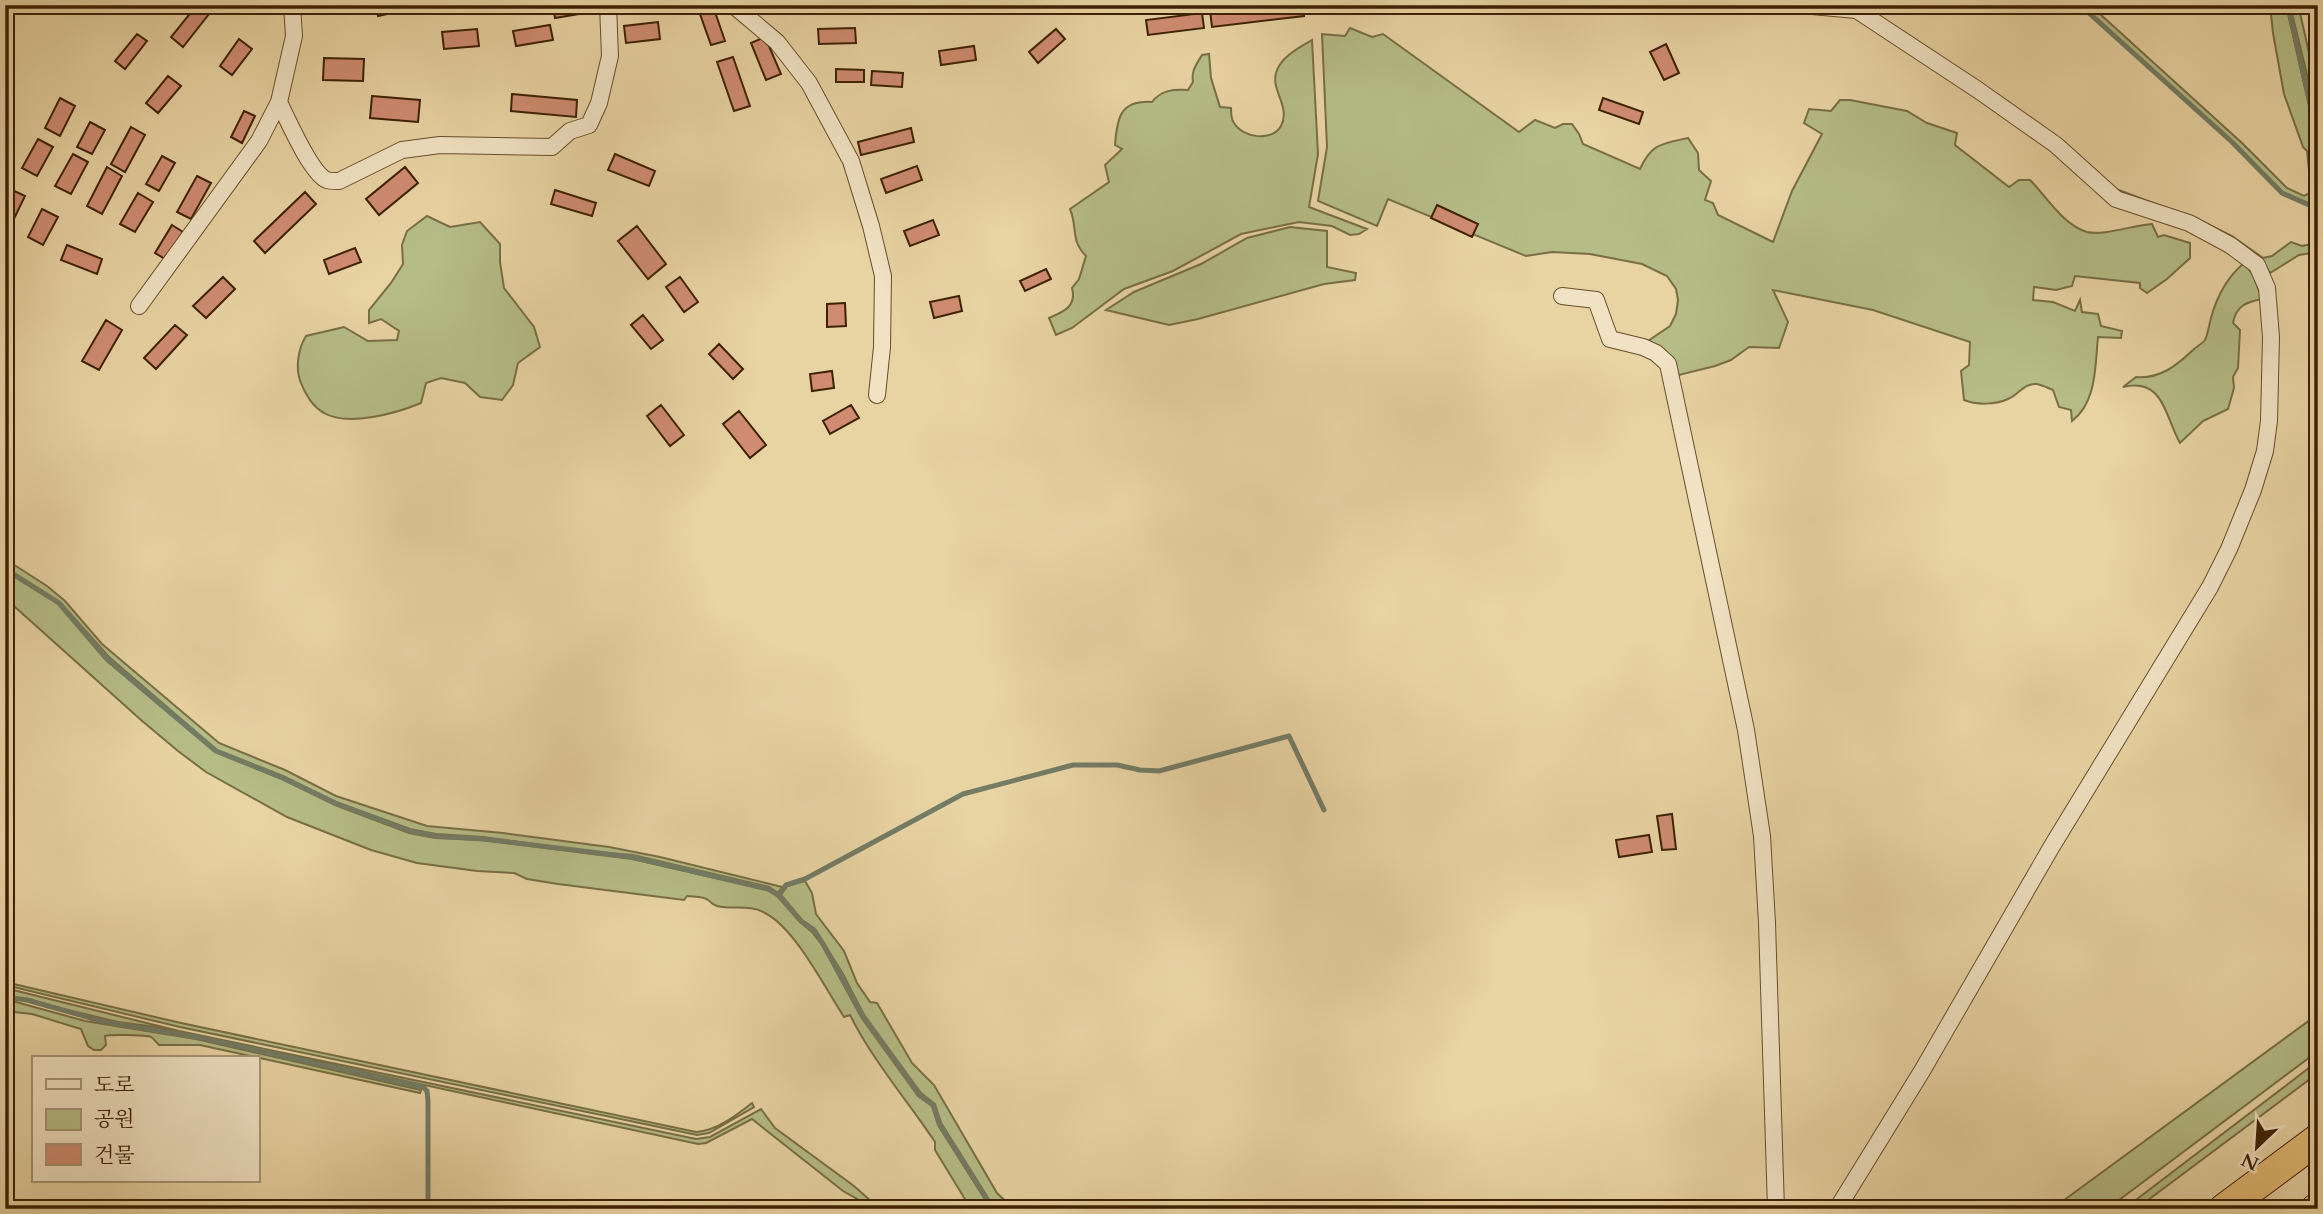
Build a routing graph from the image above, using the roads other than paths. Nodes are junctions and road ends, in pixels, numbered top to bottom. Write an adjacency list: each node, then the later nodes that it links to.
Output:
1 (292, 5): 6 (street)
2 (608, 5): 6 (street)
3 (733, 5): 9 (street)
4 (1756, 5): 5 (lane)
5 (1856, 10): 12 (street)
6 (279, 102): 8 (street)
7 (1562, 296): 11 (street)
8 (139, 306)
9 (877, 395)
10 (2318, 1139): 13 (highway)
11 (1776, 1209)
12 (1837, 1209)
13 (2224, 1209)

